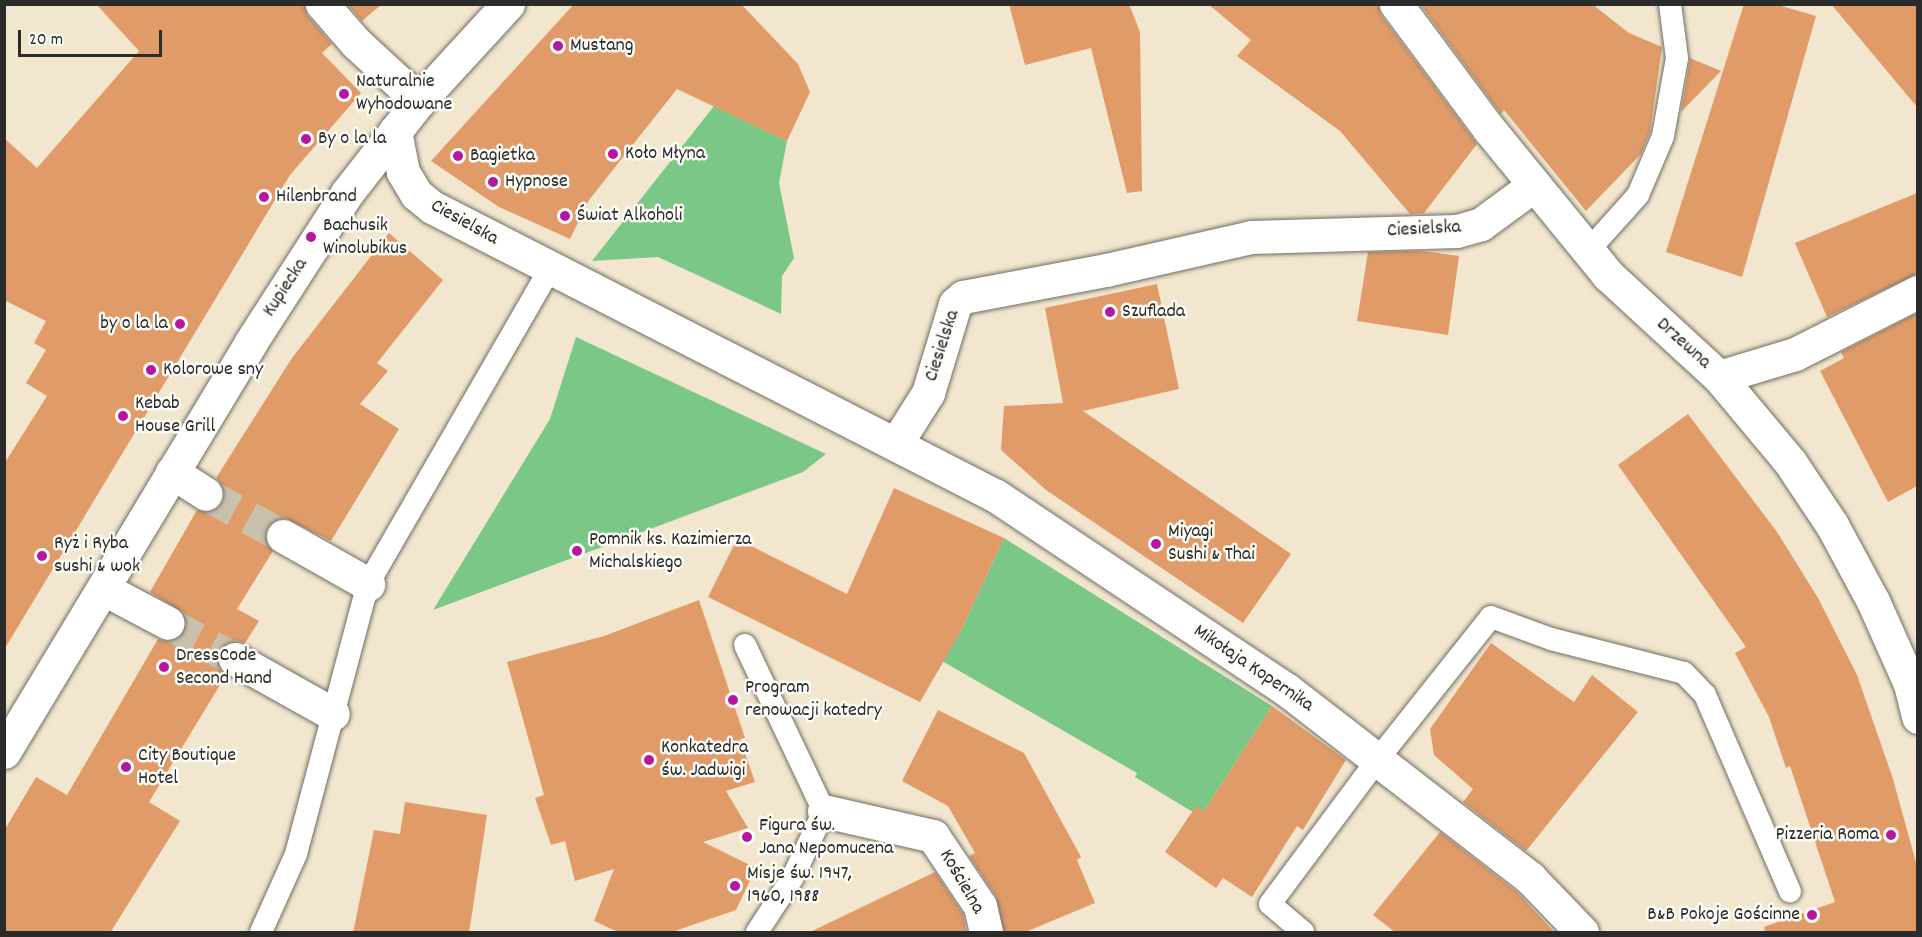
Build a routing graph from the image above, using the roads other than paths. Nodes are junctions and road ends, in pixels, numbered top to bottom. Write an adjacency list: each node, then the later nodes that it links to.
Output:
1 (322, 4): 5 (street)
2 (508, 4): 5 (street, Kupiecka)
3 (1396, 4): 7 (street, Drzewna)
4 (1670, 4): 8 (lane)
5 (419, 101): 6 (street, Kupiecka)
6 (395, 131): 9 (street, Ciesielska); 13 (street, Kupiecka)
7 (1534, 185): 8 (street, Drzewna); 12 (street, Ciesielska)
8 (1588, 251): 11 (street, Drzewna)
9 (550, 269): 12 (street, Ciesielska); 16 (lane)
10 (1917, 292): 11 (street)
11 (1719, 377): 22 (street, Drzewna)
12 (897, 442): 24 (street, Mikołaja Kopernika)
13 (172, 472): 14 (street); 17 (street, Kupiecka)
14 (206, 494)
15 (283, 537): 16 (street)
16 (368, 584): 21 (lane)
17 (104, 589): 18 (street); 23 (street, Kupiecka)
18 (168, 622)
19 (745, 645): 25 (lane)
20 (236, 660): 21 (street)
21 (333, 714): 27 (lane)
22 (1917, 717)
23 (4, 752)
24 (1378, 759): 26 (lane); 30 (lane); 31 (street, Mikołaja Kopernika)
25 (824, 810): 28 (lane); 29 (street, Kościelna)
26 (1790, 891)
27 (261, 933)
28 (757, 933)
29 (986, 933)
30 (1303, 933)
31 (1582, 933)

